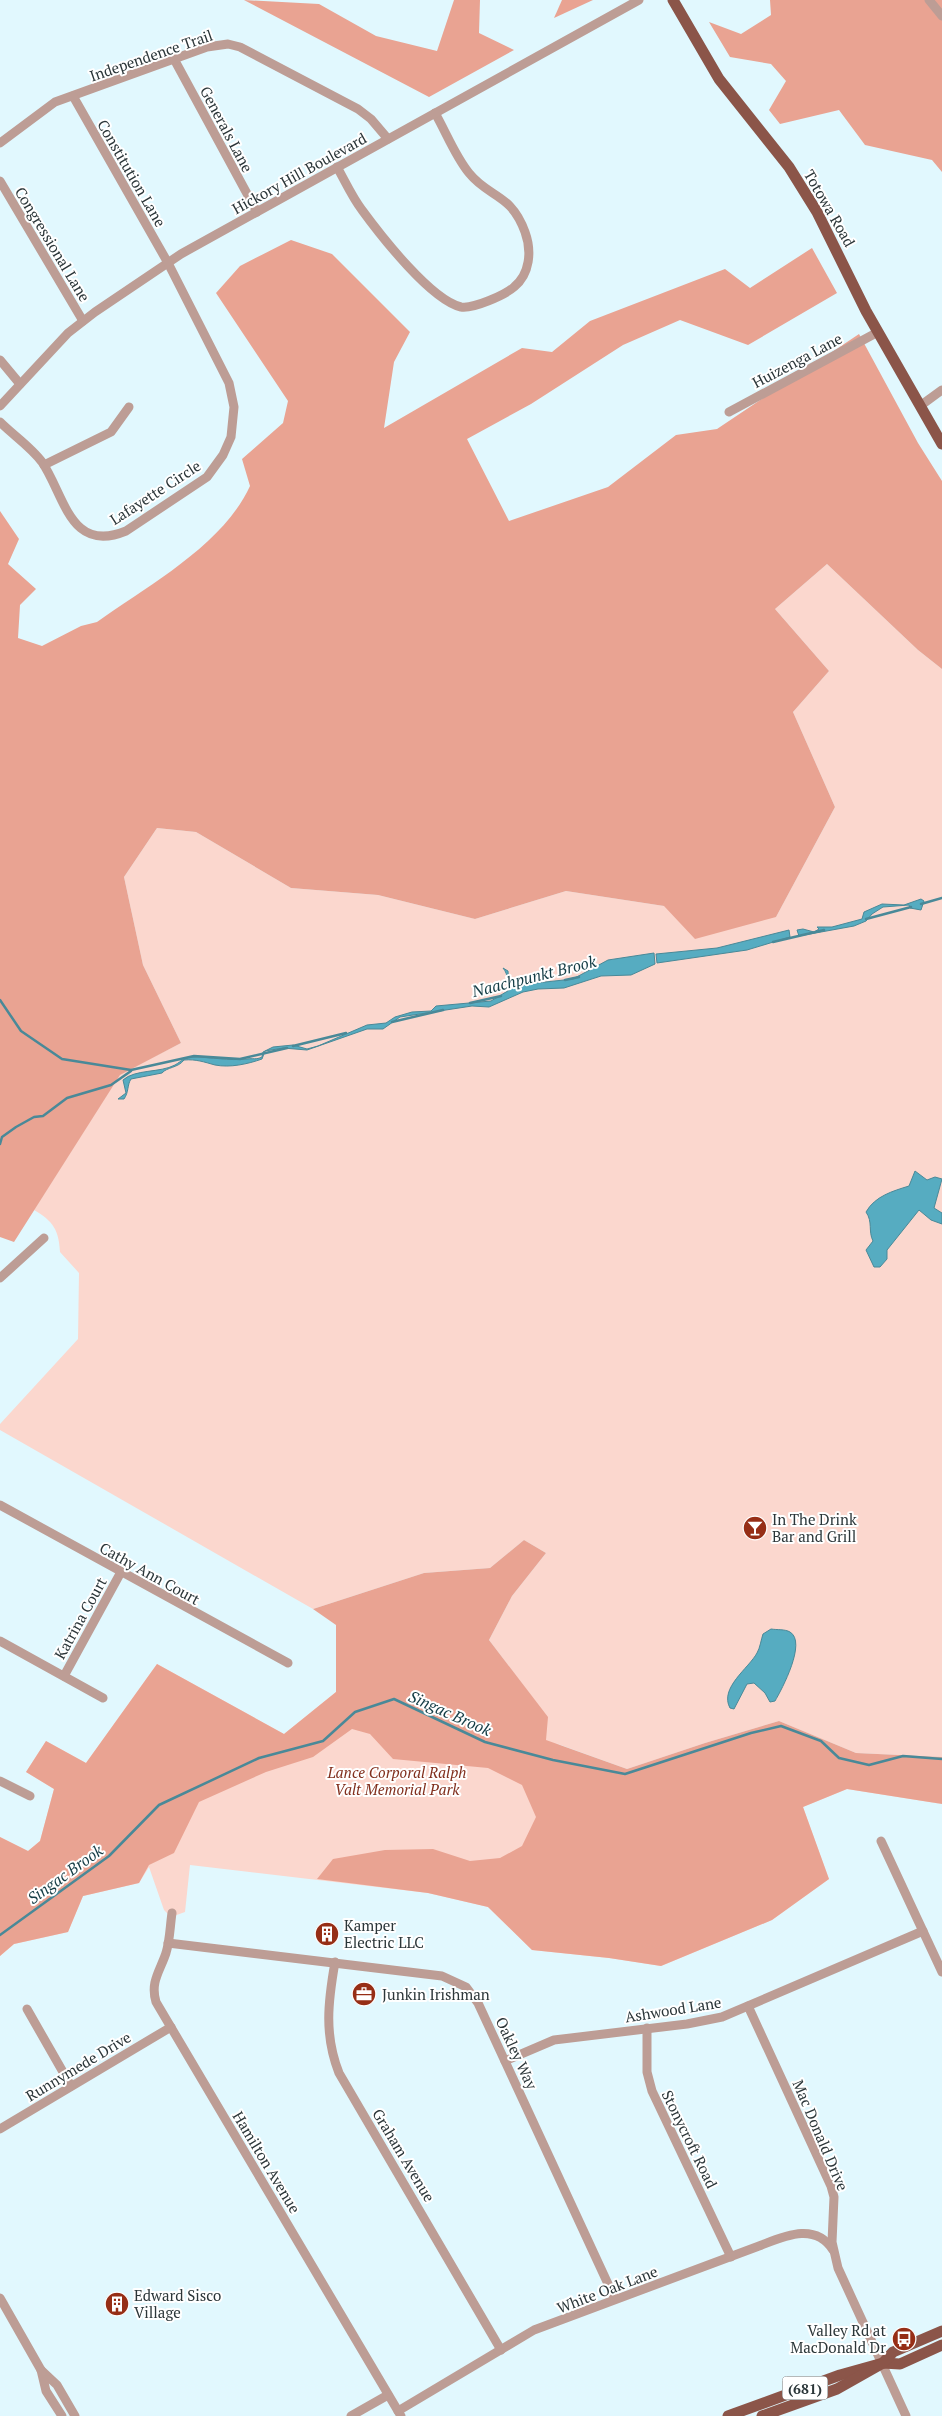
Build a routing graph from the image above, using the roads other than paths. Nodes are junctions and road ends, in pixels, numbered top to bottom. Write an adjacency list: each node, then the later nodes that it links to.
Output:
1 (639, 0): 7 (street, Hickory Hill Boulevard)
2 (673, 0): 15 (main road, Totowa Road)
3 (929, 0): 4 (street)
4 (942, 16)
5 (174, 59): 6 (street, Independence Trail); 8 (street, Independence Trail); 12 (street, Generals Lane)
6 (73, 96): 9 (street, Independence Trail); 13 (street, Constitution Lane)
7 (434, 113): 8 (street, Hickory Hill Boulevard); 10 (street)
8 (388, 139): 10 (street, Hickory Hill Boulevard)
9 (0, 143)
10 (337, 168): 12 (street, Hickory Hill Boulevard)
11 (0, 181): 14 (street, Congressional Lane)
12 (257, 212): 13 (street, Hickory Hill Boulevard)
13 (168, 263): 14 (street, Hickory Hill Boulevard); 25 (street, Lafayette Circle)
14 (83, 321): 17 (street, Hickory Hill Boulevard)
15 (878, 332): 20 (main road, Totowa Road); 22 (street, Huizenga Lane)
16 (0, 360): 17 (street)
17 (20, 384): 19 (street, Hickory Hill Boulevard)
18 (942, 390): 20 (street)
19 (0, 406)
20 (920, 406): 24 (main road, Totowa Road)
21 (129, 407): 25 (street)
22 (728, 412)
23 (0, 422): 25 (street, Lafayette Circle)
24 (942, 444)
25 (44, 464)
26 (44, 1238): 27 (street)
27 (0, 1278)
28 (0, 1506): 29 (street, Cathy Ann Court)
29 (121, 1572): 31 (street, Cathy Ann Court); 32 (street, Katrina Court)
30 (0, 1641): 32 (street)
31 (288, 1663)
32 (64, 1676): 33 (street)
33 (103, 1698)
34 (0, 1782): 35 (street)
35 (30, 1796)
36 (881, 1841): 38 (street)
37 (172, 1913): 39 (street, Hamilton Avenue)
38 (923, 1931): 40 (street); 43 (street, Ashwood Lane)
39 (168, 1942): 41 (street, Oakley Way); 45 (street, Hamilton Avenue)
40 (938, 1955): 42 (street)
41 (334, 1962): 47 (street, Oakley Way); 56 (street, Graham Avenue)
42 (942, 1972)
43 (748, 2006): 46 (street, Ashwood Lane); 50 (street, Mac Donald Drive)
44 (27, 2009): 48 (street)
45 (171, 2027): 48 (street, Runnymede Drive); 59 (street, Hamilton Avenue)
46 (647, 2028): 47 (street, Ashwood Lane); 51 (street, Stonycroft Road)
47 (505, 2061): 53 (street, Oakley Way)
48 (71, 2086): 49 (street, Runnymede Drive)
49 (0, 2129)
50 (833, 2250): 51 (street, White Oak Lane); 57 (street, Mac Donald Drive)
51 (731, 2257): 53 (street, White Oak Lane)
52 (0, 2298): 58 (street)
53 (615, 2299): 56 (street, White Oak Lane)
54 (942, 2330): 57 (main road, (681))
55 (942, 2345): 57 (main road, (681))
56 (500, 2350): 60 (street, White Oak Lane)
57 (883, 2363): 64 (main road, (681)); 65 (main road, (681)); 66 (street, Mac Donald Drive)
58 (41, 2370): 61 (street); 62 (street)
59 (388, 2395): 60 (street, Hamilton Avenue); 63 (street)
60 (399, 2413)
61 (62, 2416)
62 (75, 2416)
63 (351, 2416)
64 (728, 2416)
65 (762, 2416)
66 (906, 2416)

